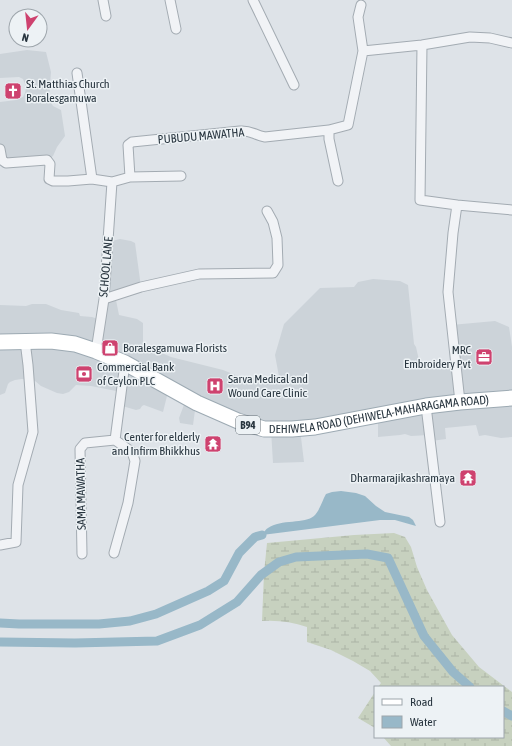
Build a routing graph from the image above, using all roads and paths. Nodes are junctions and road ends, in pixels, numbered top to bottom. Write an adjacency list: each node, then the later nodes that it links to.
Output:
1 (103, 0): 5 (street)
2 (170, 0): 6 (street)
3 (253, 0): 11 (street)
4 (361, 5): 9 (street)
5 (106, 16)
6 (176, 29)
7 (512, 43): 8 (street)
8 (422, 45): 9 (street); 19 (street)
9 (363, 51): 12 (street)
10 (77, 73): 16 (street)
11 (294, 85)
12 (329, 130): 15 (street, PUBUDU MAWATHA); 17 (street)
13 (0, 149): 16 (street)
14 (181, 176): 15 (street)
15 (130, 178): 18 (street)
16 (92, 179): 18 (street)
17 (338, 181)
18 (112, 182): 22 (street, SCHOOL LANE)
19 (457, 205): 20 (street); 28 (street)
20 (512, 210)
21 (267, 211): 22 (street)
22 (104, 299): 25 (street, SCHOOL LANE)
23 (25, 341): 24 (main road, DEHIWELA ROAD (DEHIWELA-MAHARAGAMA ROAD) / B94); 25 (main road, DEHIWELA ROAD (DEHIWELA-MAHARAGAMA ROAD) / B94); 32 (street)
24 (0, 342)
25 (96, 351): 26 (main road, DEHIWELA ROAD (DEHIWELA-MAHARAGAMA ROAD) / B94)
26 (125, 363): 29 (main road, DEHIWELA ROAD (DEHIWELA-MAHARAGAMA ROAD) / B94); 30 (street)
27 (512, 398): 28 (main road, DEHIWELA ROAD (DEHIWELA-MAHARAGAMA ROAD) / B94)
28 (460, 402): 29 (main road, DEHIWELA ROAD (DEHIWELA-MAHARAGAMA ROAD) / B94)
29 (426, 406): 31 (street)
30 (116, 440): 33 (street); 34 (street, SAMA MAWATHA)
31 (440, 522)
32 (0, 545)
33 (114, 553)
34 (82, 554)

